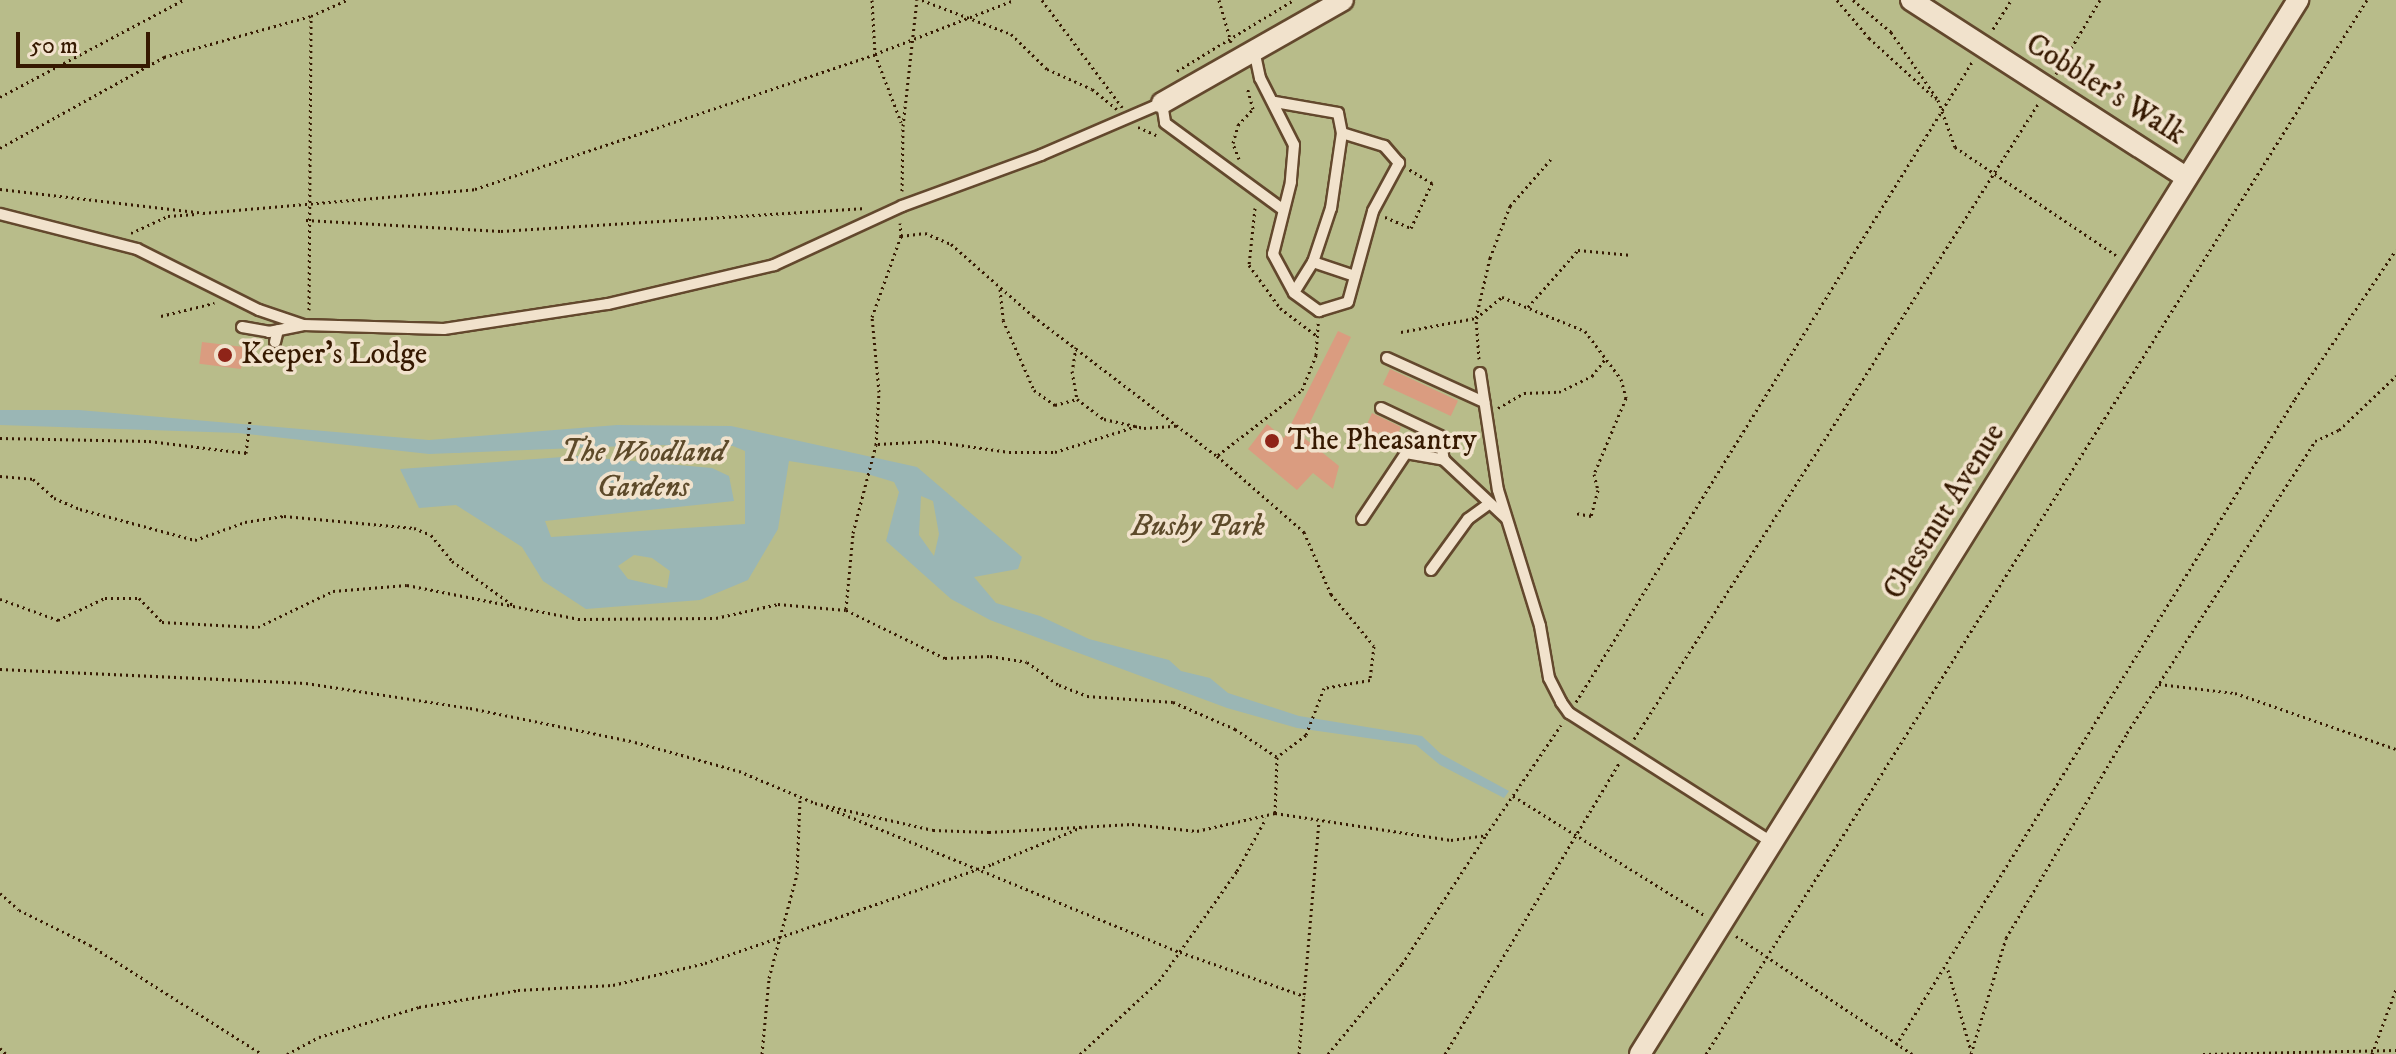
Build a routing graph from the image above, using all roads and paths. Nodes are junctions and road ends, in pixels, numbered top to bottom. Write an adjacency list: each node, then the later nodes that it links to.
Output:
1 (183, 0): 23 (path)
2 (347, 0): 16 (path)
3 (872, 0): 21 (path)
4 (919, 0): 17 (path); 18 (path)
5 (1014, 0): 17 (path)
6 (1042, 0): 28 (path)
7 (1219, 0): 20 (path)
8 (1343, 0): 20 (street)
9 (1837, 0): 24 (path)
10 (1853, 0): 24 (path)
11 (1911, 0): 19 (street, Cobbler's Walk)
12 (2011, 0): 19 (path)
13 (2100, 0): 22 (path)
14 (2298, 0): 35 (street, Chestnut Avenue)
15 (2367, 0): 109 (path)
16 (311, 16): 31 (path); 37 (path)
17 (968, 16): 18 (path); 28 (path)
18 (914, 39): 21 (path); 29 (path)
19 (1982, 48): 22 (street, Cobbler's Walk); 27 (path)
20 (1244, 52): 25 (lane); 26 (street)
21 (875, 54): 29 (path); 37 (path)
22 (2047, 90): 34 (path); 35 (street, Cobbler's Walk)
23 (0, 97)
24 (1938, 100): 27 (path)
25 (1275, 102): 30 (lane); 39 (lane)
26 (1162, 103): 28 (lane); 39 (lane)
27 (1941, 109): 34 (path); 90 (path)
28 (1128, 117): 38 (lane)
29 (903, 126): 38 (path)
30 (1342, 133): 33 (lane); 48 (lane)
31 (0, 148)
32 (1551, 159): 57 (path)
33 (1399, 163): 40 (lane); 40 (path)
34 (1995, 173): 49 (path); 92 (path)
35 (2187, 178): 49 (street, Chestnut Avenue)
36 (0, 189): 41 (path)
37 (306, 204): 41 (path); 43 (path)
38 (902, 206): 43 (path); 44 (path); 58 (lane)
39 (1282, 209): 52 (lane)
40 (1373, 211): 50 (lane)
41 (203, 213): 45 (path)
42 (0, 214): 45 (lane)
43 (306, 220): 58 (path)
44 (901, 236): 51 (path); 76 (path)
45 (121, 244): 53 (lane)
46 (2396, 250): 110 (path)
47 (1632, 255): 54 (path)
48 (1313, 262): 50 (lane); 52 (lane)
49 (2133, 266): 103 (street, Chestnut Avenue)
50 (1355, 276): 55 (lane)
51 (1000, 287): 63 (path); 68 (path)
52 (1294, 293): 55 (lane)
53 (237, 299): 56 (path); 58 (lane)
54 (1528, 307): 57 (path); 65 (path)
55 (1319, 311): 77 (path)
56 (161, 316)
57 (1476, 318): 61 (path); 66 (path)
58 (306, 326): 60 (lane)
59 (242, 327): 60 (lane)
60 (278, 330): 62 (lane)
61 (1401, 332)
62 (275, 342)
63 (1076, 347): 68 (path); 74 (path)
64 (1387, 358): 69 (lane)
65 (1606, 358): 71 (path); 81 (path)
66 (1480, 373): 69 (lane)
67 (2396, 376): 89 (path)
68 (1077, 399): 73 (path)
69 (1484, 402): 71 (lane)
70 (1381, 408): 78 (lane)
71 (1487, 418): 83 (lane)
72 (250, 419): 75 (path)
73 (1137, 426): 74 (path); 76 (path)
74 (1176, 426): 77 (path)
75 (0, 438)
76 (876, 445): 87 (path)
77 (1217, 456): 93 (path)
78 (1444, 460): 80 (lane); 82 (lane)
79 (0, 476): 86 (path)
80 (1489, 504): 83 (lane); 84 (lane)
81 (1575, 513)
82 (1362, 519)
83 (1507, 519): 90 (lane)
84 (1431, 570)
85 (0, 599): 86 (path)
86 (517, 608): 87 (path)
87 (846, 610): 93 (path)
88 (0, 669): 95 (path)
89 (2159, 684): 91 (path); 118 (path)
90 (1569, 713): 92 (lane); 94 (path)
91 (2396, 749)
92 (1627, 751): 102 (path); 103 (lane)
93 (1277, 757): 97 (path)
94 (1513, 796): 101 (path); 102 (path)
95 (800, 798): 96 (path); 107 (path)
96 (815, 803): 100 (path); 104 (path)
97 (1275, 813): 98 (path); 99 (path)
98 (1266, 818): 100 (path); 108 (path)
99 (1319, 821): 101 (path); 112 (path)
100 (1087, 825): 104 (path)
101 (1486, 835): 125 (path)
102 (1573, 835): 106 (path); 126 (path)
103 (1773, 843): 106 (street, Chestnut Avenue)
104 (981, 867): 107 (path); 108 (path)
105 (0, 893): 120 (path)
106 (1721, 925): 109 (path); 127 (street, Chestnut Avenue)
107 (782, 939): 121 (path); 122 (path)
108 (1180, 952): 112 (path); 123 (path)
109 (1767, 957): 114 (path); 128 (path)
110 (1947, 969): 114 (path); 118 (path)
111 (2396, 989): 113 (path)
112 (1304, 996): 124 (path)
113 (2394, 997): 117 (path)
114 (1896, 1045): 129 (path)
115 (0, 1048): 119 (path)
116 (2396, 1050): 117 (path)
117 (2372, 1052): 130 (path)
118 (1972, 1053)
119 (6, 1054)
120 (262, 1054)
121 (287, 1054)
122 (762, 1054)
123 (1080, 1054)
124 (1299, 1054)
125 (1328, 1054)
126 (1445, 1054)
127 (1640, 1054)
128 (1706, 1054)
129 (1912, 1054)
130 (2203, 1054)

